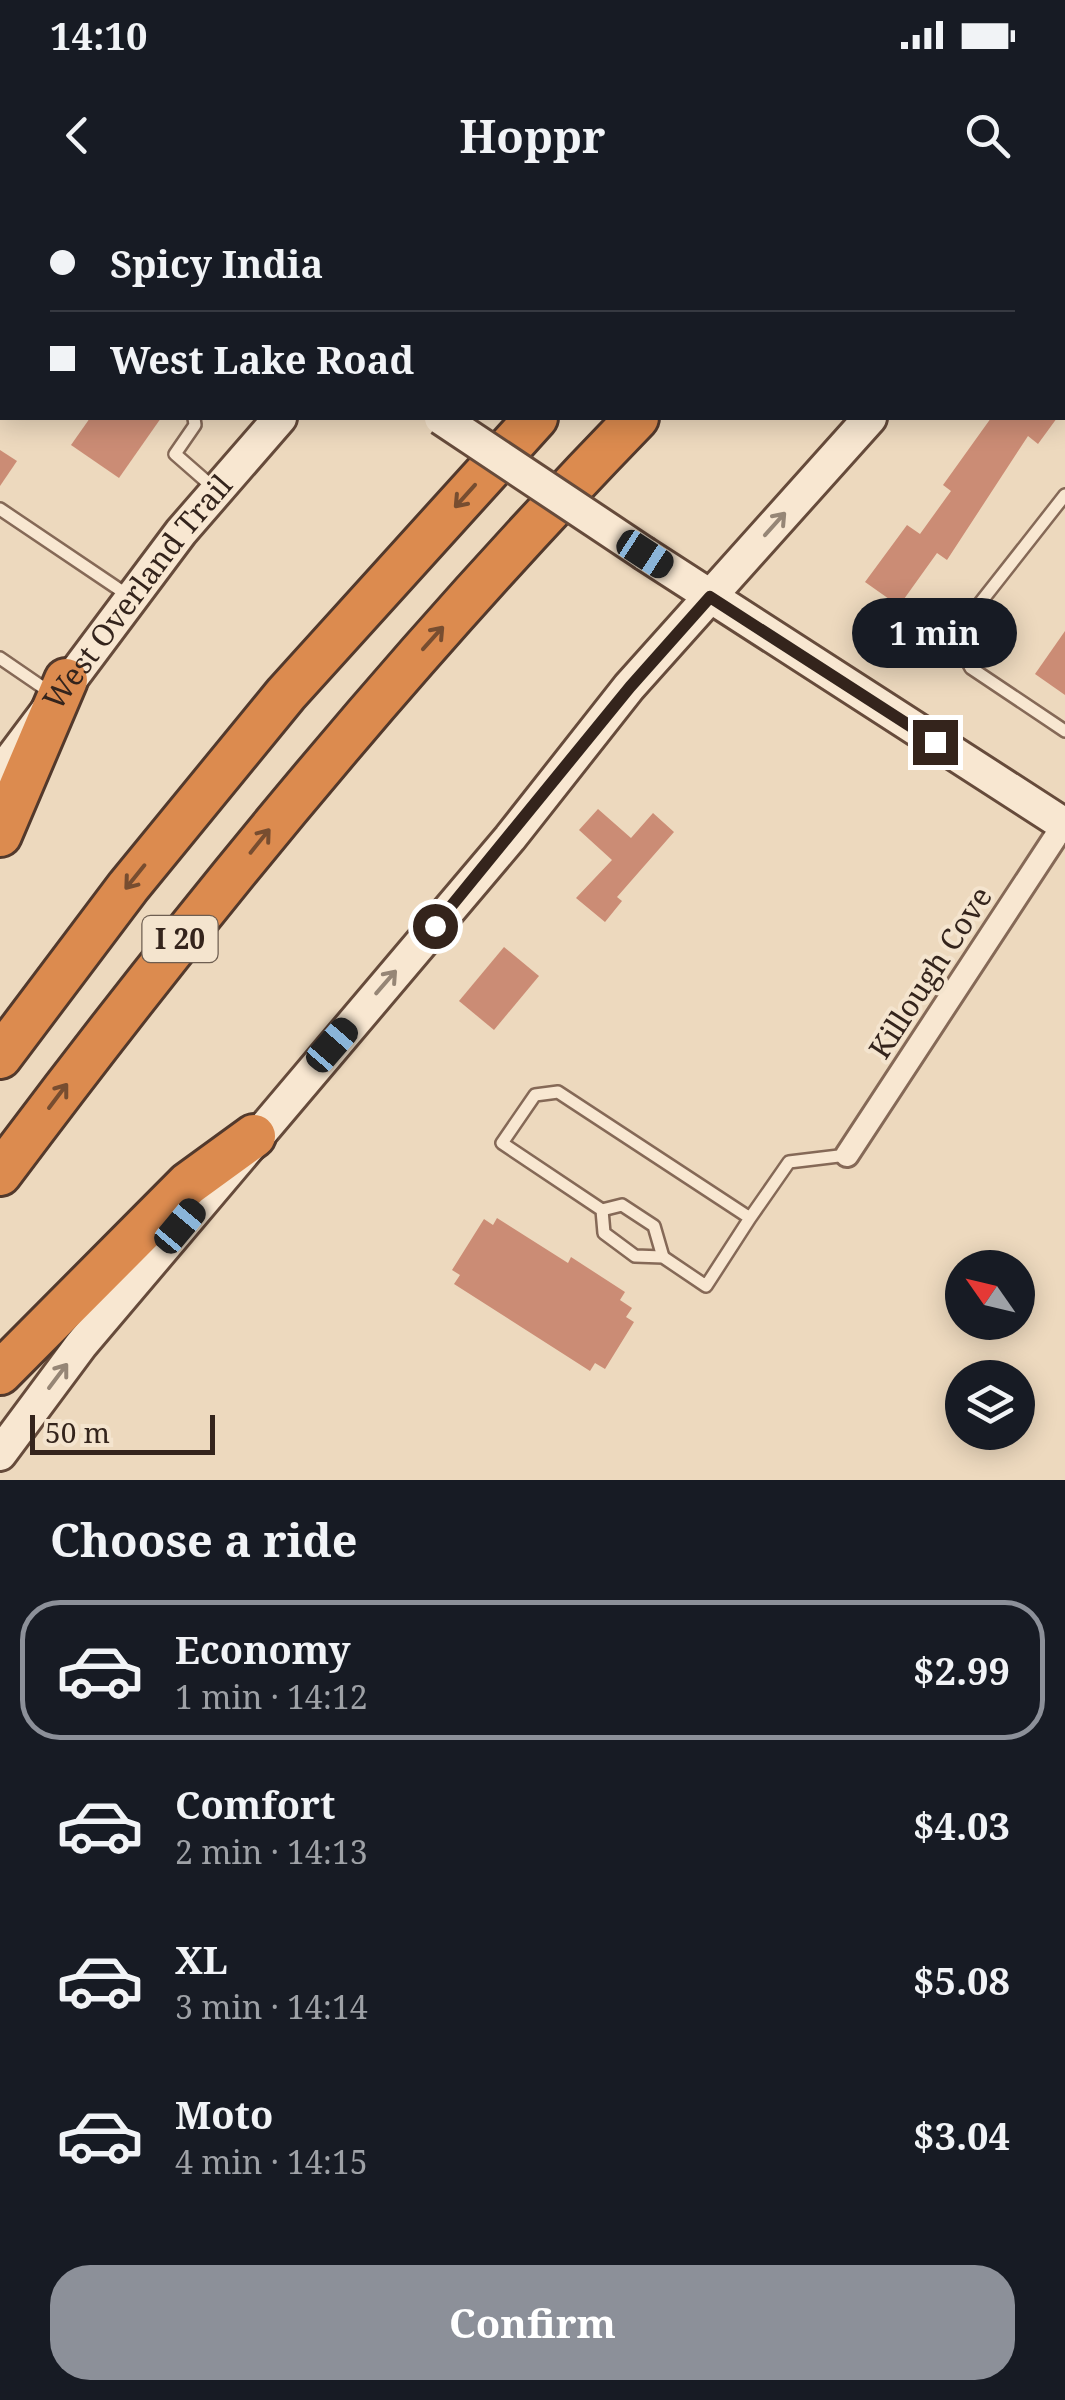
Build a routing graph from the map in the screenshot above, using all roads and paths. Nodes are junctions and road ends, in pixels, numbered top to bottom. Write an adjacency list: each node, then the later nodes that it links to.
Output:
1 (194, 420): 7 (lane)
2 (278, 420): 7 (main road, West Overland Trail)
3 (443, 420): 11 (main road, bridge)
4 (534, 420): 18 (highway, I 20, one-way to 18)
5 (635, 420): 21 (highway, I 20, one-way to 5)
6 (868, 420): 11 (main road, one-way to 6)
7 (217, 490): 10 (main road, West Overland Trail)
8 (1065, 495): 14 (lane)
9 (0, 509): 10 (lane)
10 (131, 596): 13 (main road, West Overland Trail)
11 (710, 597): 16 (main road); 19 (main road, one-way to 11)
12 (0, 658): 13 (lane)
13 (61, 688): 15 (main road, West Overland Trail); 17 (highway)
14 (1065, 731)
15 (0, 774)
16 (1064, 825): 20 (street, Killough Cove)
17 (0, 835)
18 (0, 1057)
19 (254, 1136): 25 (highway); 26 (main road, one-way to 19)
20 (847, 1155): 23 (lane)
21 (0, 1174)
22 (602, 1210): 23 (lane); 24 (lane); 24 (lane)
23 (750, 1218): 24 (lane)
24 (664, 1257)
25 (0, 1373)
26 (0, 1454)

